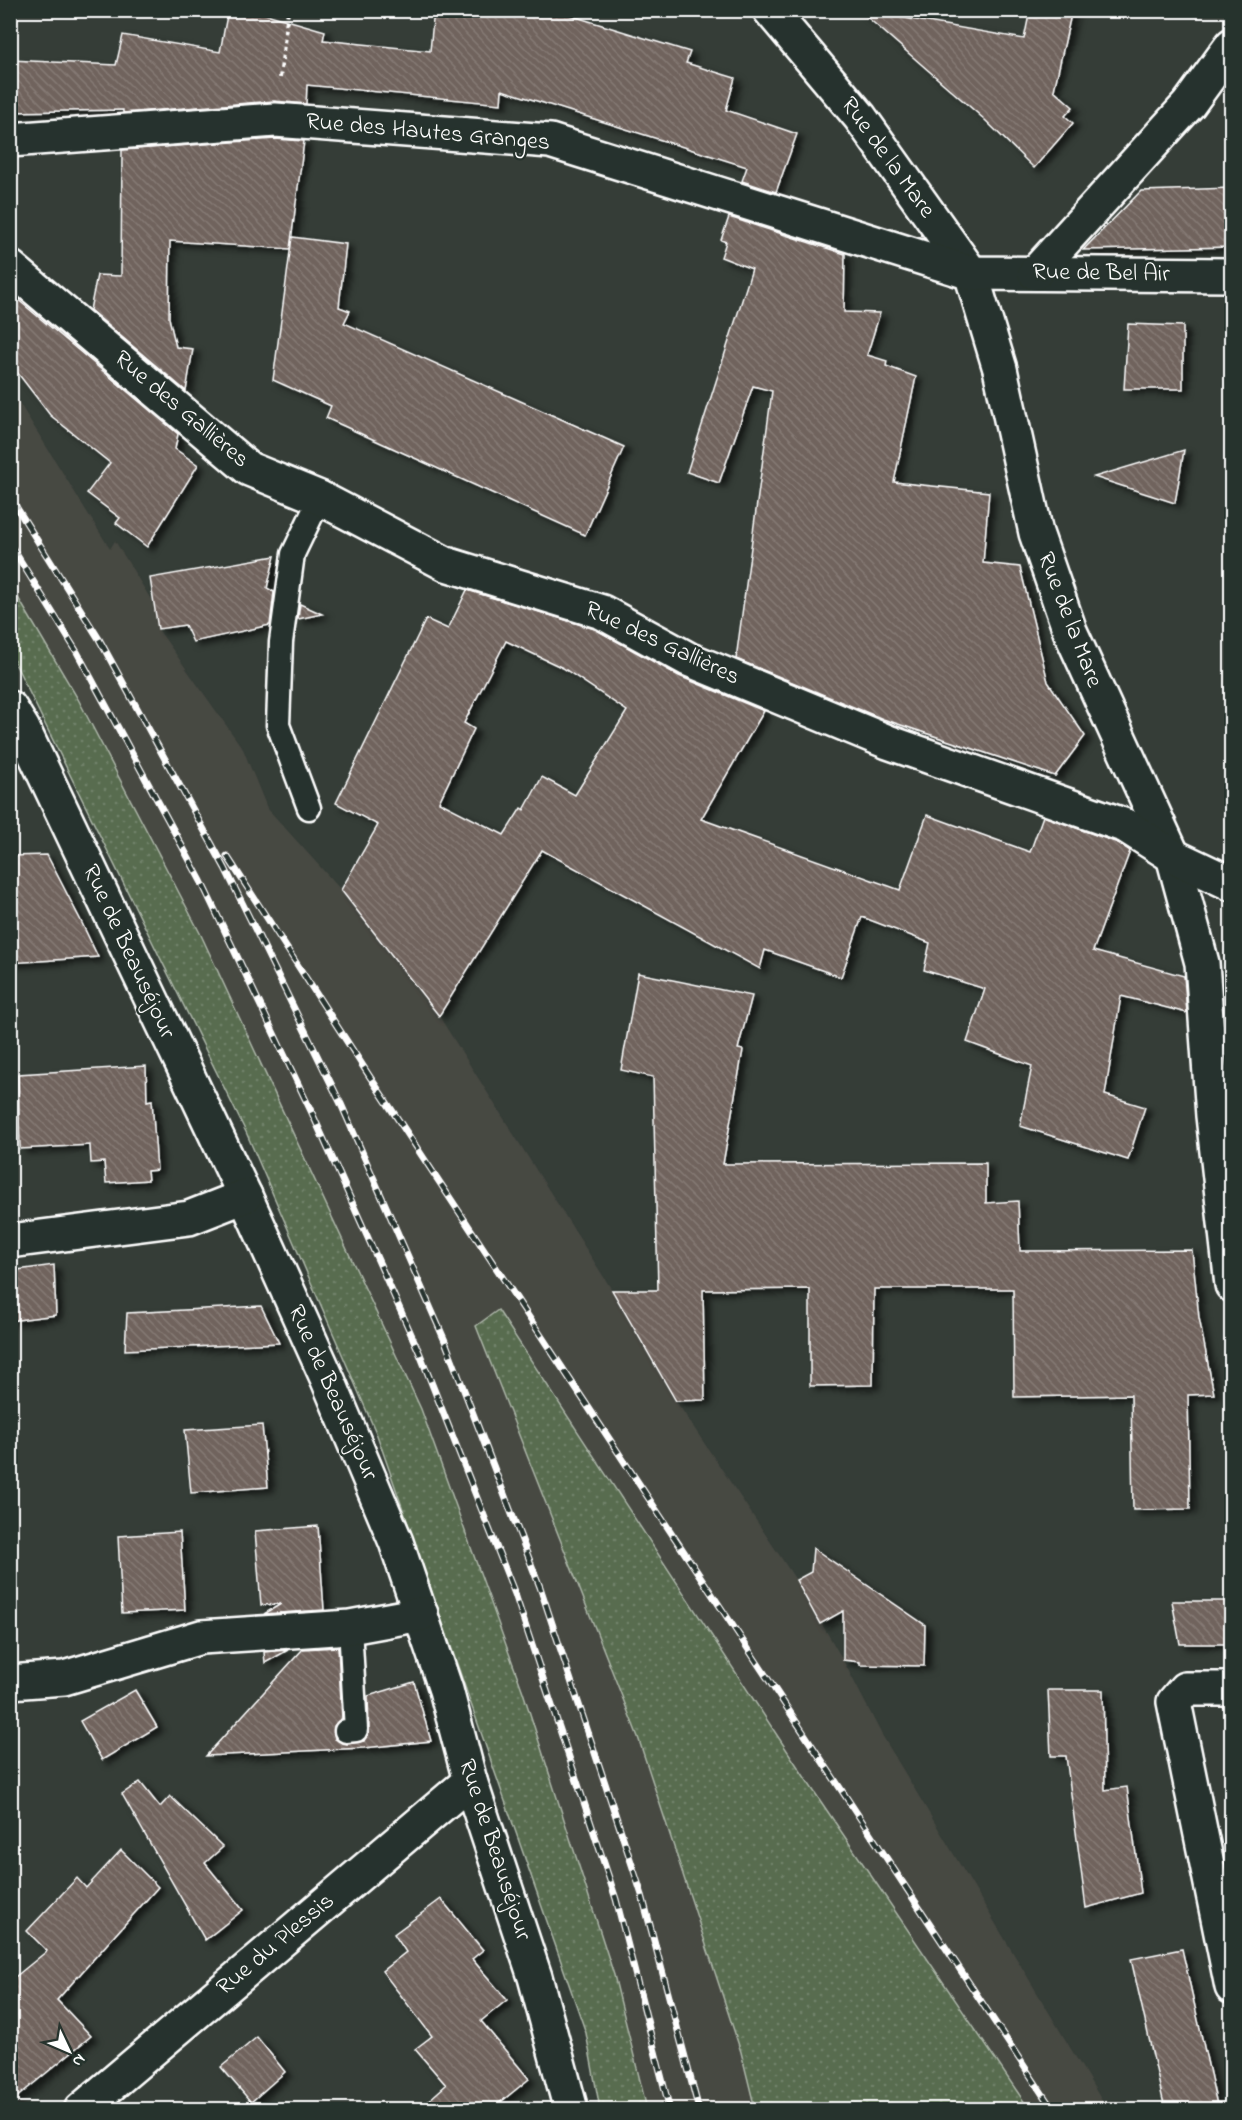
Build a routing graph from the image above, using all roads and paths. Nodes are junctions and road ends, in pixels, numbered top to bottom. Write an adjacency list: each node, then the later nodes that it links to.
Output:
1 (288, 10): 4 (path)
2 (770, 10): 7 (street, Rue de la Mare)
3 (1232, 45): 8 (street)
4 (275, 120): 5 (street, Rue des Hautes Granges); 7 (street, Rue des Hautes Granges)
5 (10, 140)
6 (10, 267): 10 (street, Rue des Gallières)
7 (971, 273): 8 (street, Rue de Bel Air); 13 (street, Rue de la Mare)
8 (1035, 273): 9 (street, Rue de Bel Air)
9 (1232, 275)
10 (320, 498): 12 (lane); 13 (street, Rue des Gallières)
11 (10, 708): 15 (street, Rue de Beauséjour)
12 (309, 808)
13 (1173, 856): 14 (street, Rue des Gallières); 17 (street, Rue de la Mare)
14 (1232, 884)
15 (245, 1196): 16 (street); 18 (street, Rue de Beauséjour)
16 (10, 1241)
17 (1232, 1285)
18 (421, 1614): 19 (street); 23 (street, Rue de Beauséjour)
19 (350, 1627): 20 (street); 22 (lane)
20 (10, 1682)
21 (1232, 1689): 24 (street)
22 (346, 1731)
23 (471, 1780): 25 (street, Rue du Plessis); 26 (street, Rue de Beauséjour)
24 (1232, 1987)
25 (81, 2109)
26 (571, 2109)

